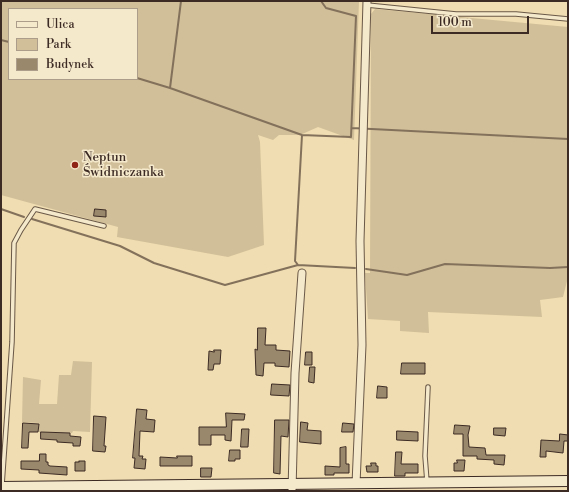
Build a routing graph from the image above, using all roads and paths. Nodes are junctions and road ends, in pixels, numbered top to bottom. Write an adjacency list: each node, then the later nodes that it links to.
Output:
1 (367, 3): 2 (lane); 8 (street)
2 (568, 19)
3 (104, 226): 9 (lane)
4 (302, 273): 11 (street)
5 (428, 387): 7 (lane)
6 (568, 481): 7 (street)
7 (427, 483): 8 (street)
8 (356, 484): 10 (street)
9 (2, 487): 11 (street)
10 (341, 487): 11 (street)
11 (292, 488)

